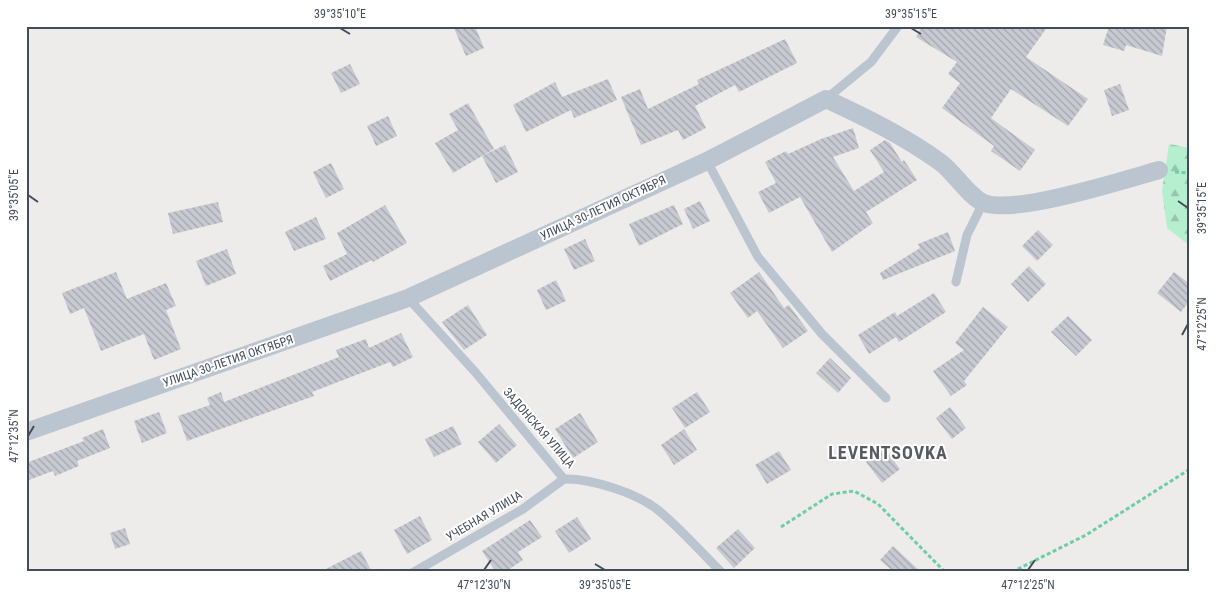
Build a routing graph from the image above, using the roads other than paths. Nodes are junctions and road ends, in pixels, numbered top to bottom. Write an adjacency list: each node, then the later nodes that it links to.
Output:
1 (898, 26): 2 (lane)
2 (826, 99): 3 (street, УЛИЦА 30-ЛЕТИЯ ОКТЯБРЯ); 5 (street)
3 (706, 160): 7 (street, УЛИЦА 30-ЛЕТИЯ ОКТЯБРЯ); 8 (lane)
4 (1159, 170): 5 (street)
5 (983, 203): 6 (lane)
6 (956, 282)
7 (408, 298): 9 (street, УЛИЦА 30-ЛЕТИЯ ОКТЯБРЯ); 10 (lane, ЗАДОНСКАЯ УЛИЦА)
8 (886, 398)
9 (26, 432)
10 (564, 479): 11 (lane, УЧЕБНАЯ УЛИЦА); 12 (lane, ЗАДОНСКАЯ УЛИЦА)
11 (414, 572)
12 (721, 572)

